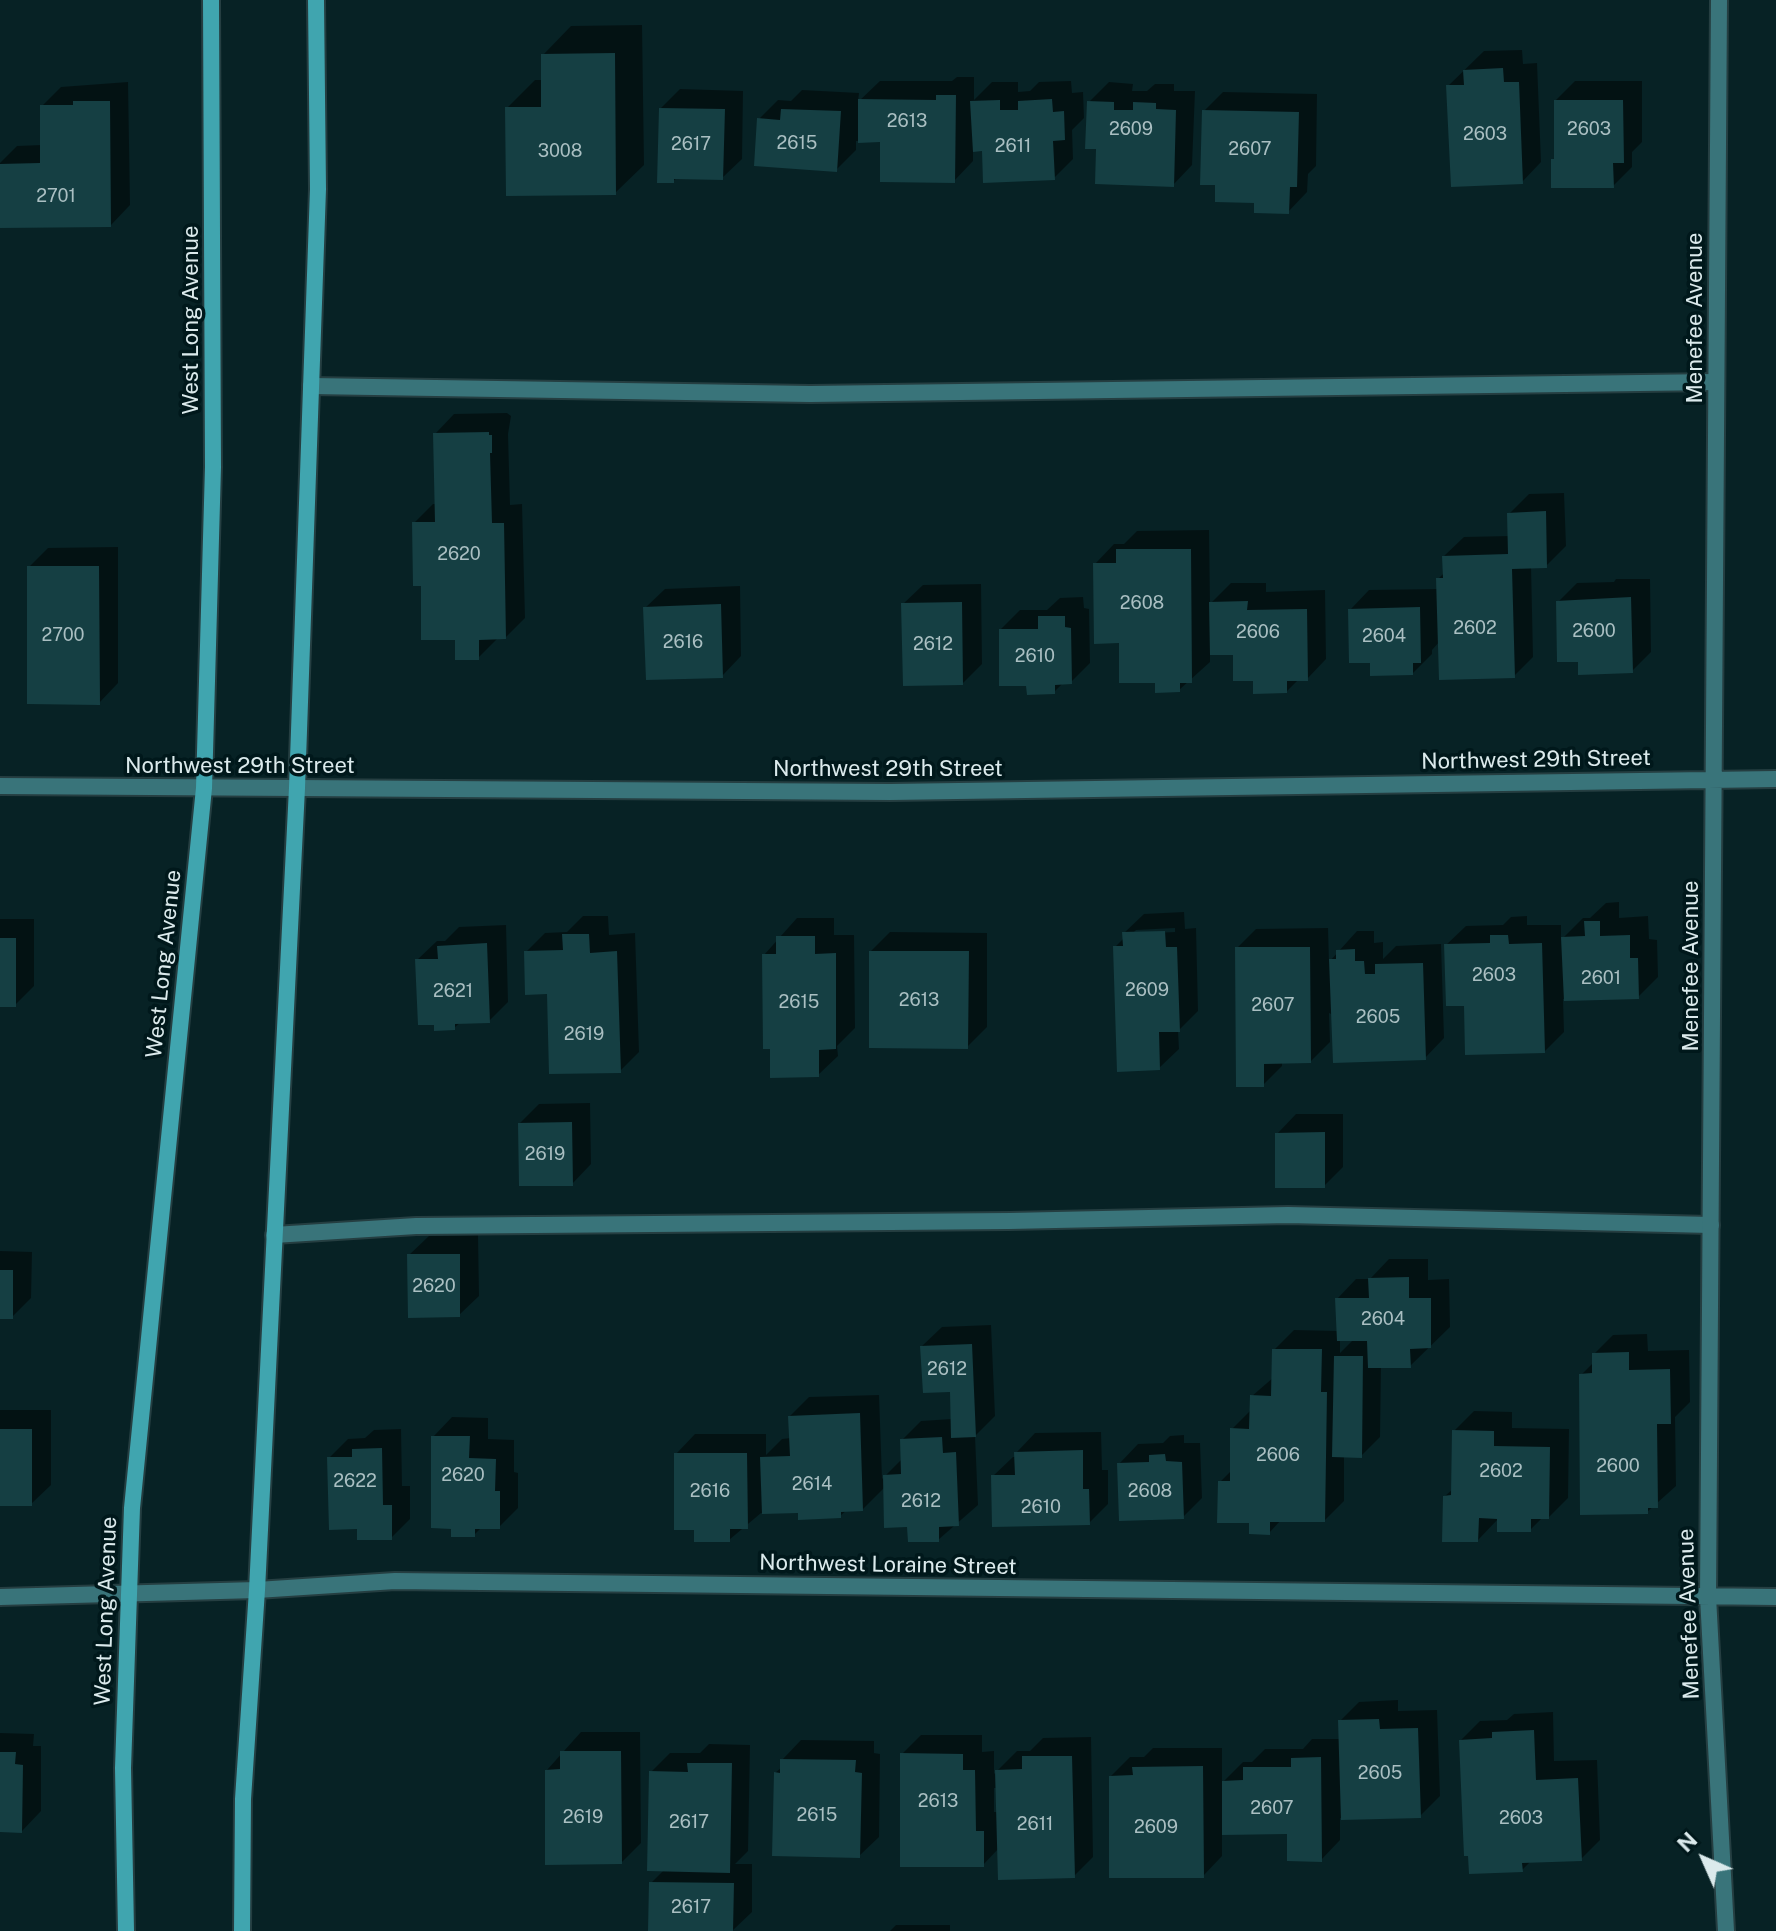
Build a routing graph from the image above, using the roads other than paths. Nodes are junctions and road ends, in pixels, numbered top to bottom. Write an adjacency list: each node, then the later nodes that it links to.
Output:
1 (211, 0): 9 (main road, West Long Avenue)
2 (316, 0): 5 (main road)
3 (1719, 0): 4 (street, Menefee Avenue)
4 (1716, 382): 5 (street); 7 (street, Menefee Avenue)
5 (311, 386): 10 (main road)
6 (1776, 779): 7 (street, Northwest 29th Street)
7 (1714, 780): 10 (street, Northwest 29th Street); 11 (street, Menefee Avenue)
8 (0, 786): 9 (street, Northwest 29th Street)
9 (204, 788): 10 (street, Northwest 29th Street); 14 (main road, West Long Avenue)
10 (297, 788): 12 (main road)
11 (1711, 1225): 12 (street); 16 (street, Menefee Avenue)
12 (274, 1235): 13 (main road)
13 (257, 1590): 14 (street, Northwest Loraine Street); 16 (street, Northwest Loraine Street); 19 (main road)
14 (129, 1594): 15 (street, Northwest Loraine Street); 18 (main road, West Long Avenue)
15 (0, 1597)
16 (1708, 1597): 17 (street, Northwest Loraine Street); 20 (street, Menefee Avenue)
17 (1776, 1597)
18 (126, 1931)
19 (242, 1931)
20 (1726, 1931)

